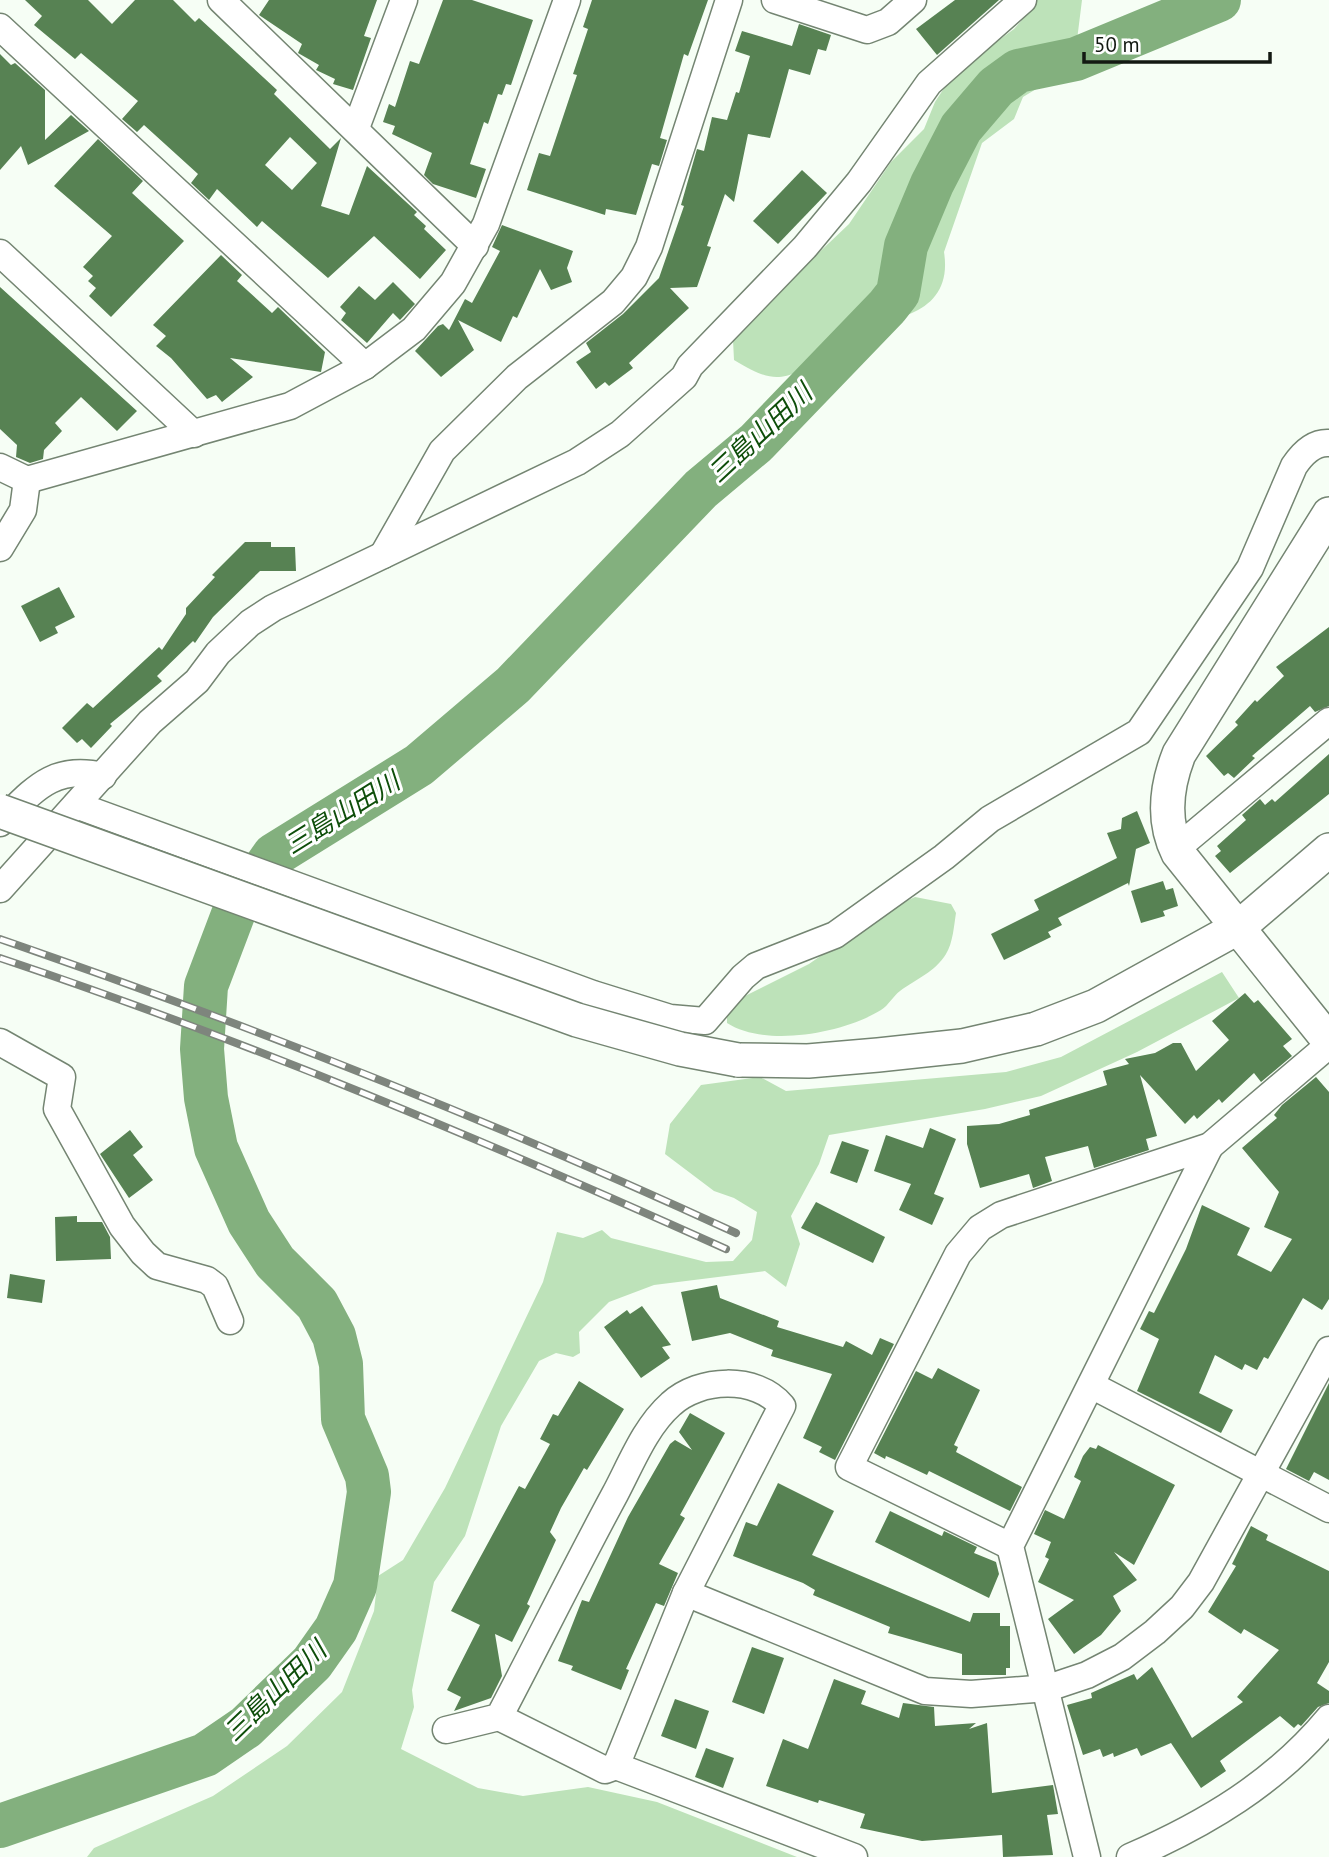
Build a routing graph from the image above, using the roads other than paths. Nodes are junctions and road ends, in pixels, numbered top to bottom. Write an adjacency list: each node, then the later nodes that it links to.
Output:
1 (404, 0): 9 (street)
2 (567, 0): 10 (street)
3 (729, 0): 19 (street)
4 (775, 0): 5 (street)
5 (913, 0)
6 (1023, 0): 19 (street)
7 (223, 1): 9 (street)
8 (0, 27): 12 (street)
9 (356, 128): 10 (street)
10 (475, 246): 12 (street)
11 (0, 253): 13 (street)
12 (365, 366): 13 (street)
13 (194, 434): 16 (street)
14 (1329, 443): 22 (street)
15 (0, 467): 16 (street)
16 (27, 480): 18 (street)
17 (1329, 514): 25 (street)
18 (0, 548)
19 (383, 555): 21 (street)
20 (1329, 720): 25 (street)
21 (103, 776): 22 (street); 24 (street)
22 (76, 805): 27 (street)
23 (0, 811): 28 (street, bridge)
24 (0, 824)
25 (1176, 849): 28 (street)
26 (1329, 850): 28 (street)
27 (0, 889)
28 (1239, 927): 30 (street)
29 (0, 1042): 32 (street)
30 (1329, 1043): 31 (street)
31 (1210, 1146): 34 (street); 37 (street)
32 (230, 1321)
33 (1329, 1350): 35 (street)
34 (1091, 1385): 35 (street); 37 (street)
35 (1260, 1473): 36 (street); 39 (street)
36 (1329, 1509)
37 (1010, 1546): 39 (street)
38 (686, 1593): 39 (street); 40 (street); 43 (street)
39 (1048, 1688): 45 (street)
40 (499, 1717): 42 (street); 43 (street)
41 (1329, 1718): 46 (street)
42 (446, 1730)
43 (616, 1766): 44 (street)
44 (854, 1857)
45 (1087, 1857)
46 (1130, 1857)

